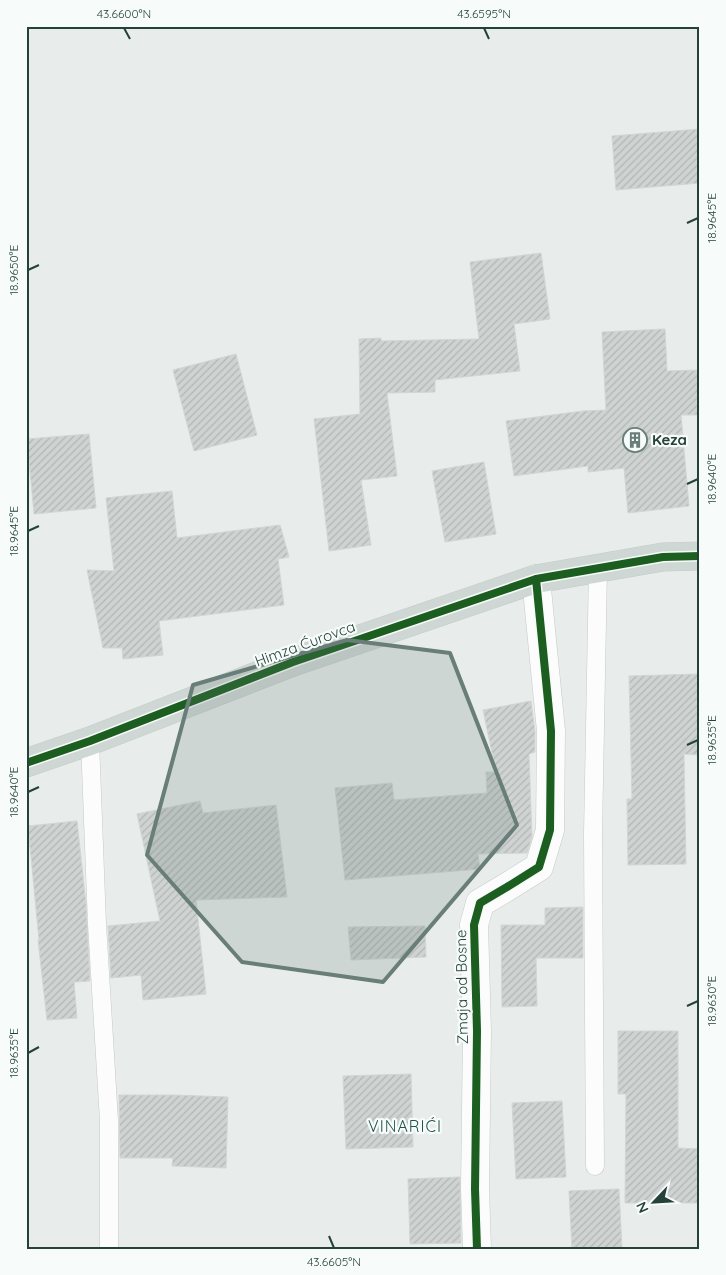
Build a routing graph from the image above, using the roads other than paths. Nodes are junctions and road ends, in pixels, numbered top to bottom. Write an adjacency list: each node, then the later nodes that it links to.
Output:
1 (700, 556): 2 (main road, Himza Ćurovca)
2 (598, 568): 3 (main road, Himza Ćurovca); 6 (lane)
3 (536, 579): 4 (main road, Himza Ćurovca); 8 (street, Zmaja od Bosne)
4 (90, 741): 5 (main road, Himza Ćurovca); 7 (lane)
5 (26, 763)
6 (596, 1166)
7 (110, 1249)
8 (477, 1249)

